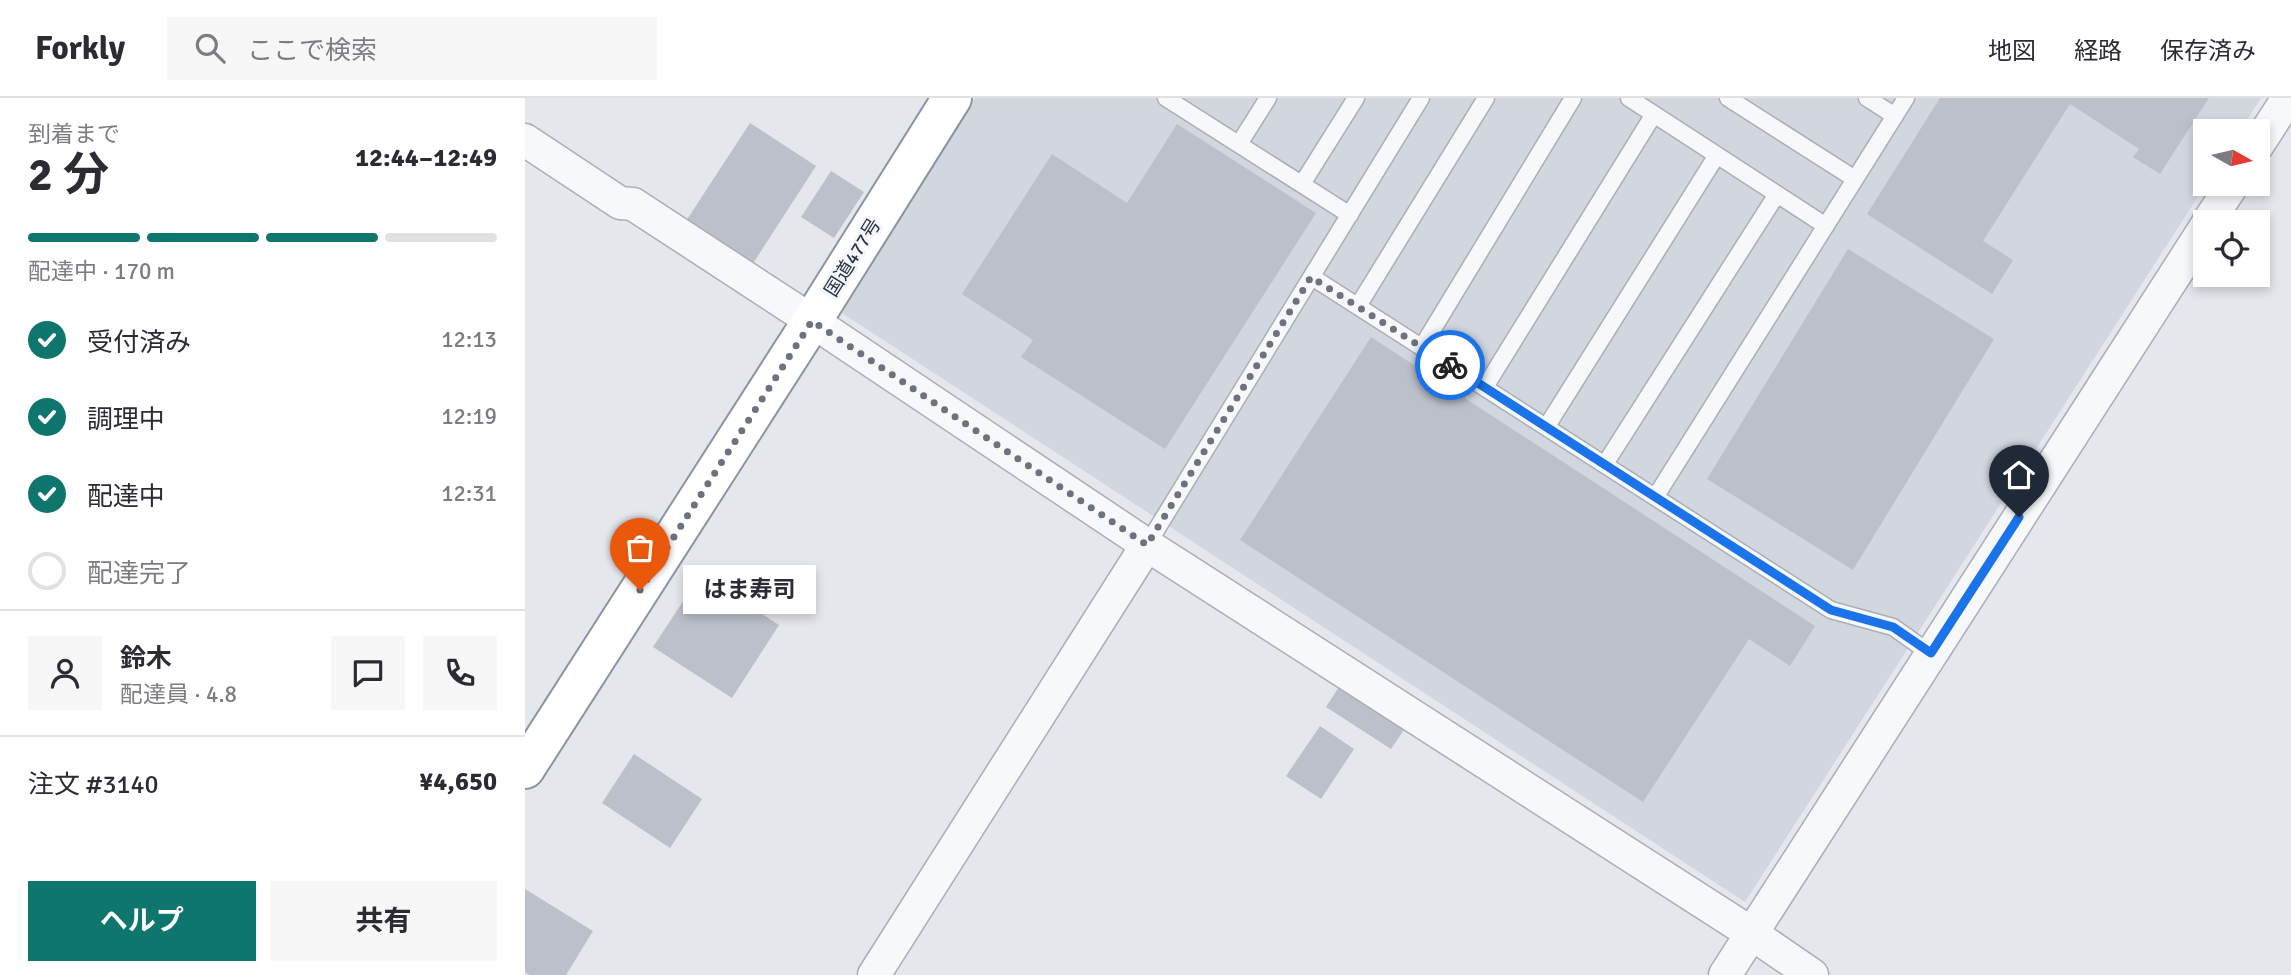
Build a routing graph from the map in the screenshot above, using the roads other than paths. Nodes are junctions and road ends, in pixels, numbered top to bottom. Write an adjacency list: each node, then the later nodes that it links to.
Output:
1 (952, 98): 27 (highway, 国道477号)
2 (1268, 98): 17 (lane)
3 (1356, 98): 20 (lane)
4 (1421, 98): 22 (lane)
5 (1486, 98): 26 (lane)
6 (1573, 98): 28 (lane)
7 (1629, 98): 13 (lane)
8 (1728, 98): 19 (lane)
9 (1867, 98): 14 (lane)
10 (1906, 98): 14 (lane)
11 (2288, 98): 15 (street)
12 (1176, 101): 17 (lane)
13 (1654, 114): 18 (lane); 29 (lane)
14 (1895, 116): 19 (lane)
15 (2270, 126)
16 (525, 140): 27 (street)
17 (1239, 144): 20 (lane)
18 (1717, 155): 21 (lane); 30 (lane)
19 (1855, 179): 23 (lane)
20 (1302, 184): 22 (lane)
21 (1777, 194): 23 (lane); 31 (lane)
22 (1350, 215): 25 (lane)
23 (1826, 226): 32 (lane)
24 (2193, 247): 34 (street)
25 (1311, 277): 26 (lane); 33 (lane)
26 (1358, 306): 28 (lane)
27 (812, 321): 33 (street); 35 (highway, 国道477号)
28 (1422, 347): 29 (lane)
29 (1485, 387): 30 (lane)
30 (1547, 426): 31 (lane)
31 (1605, 464): 32 (lane)
32 (1656, 496): 34 (lane)
33 (1147, 545): 36 (street); 37 (street)
34 (1931, 653): 36 (street)
35 (525, 769)
36 (1751, 933): 38 (street); 39 (street)
37 (874, 975)
38 (1725, 975)
39 (1812, 975)

